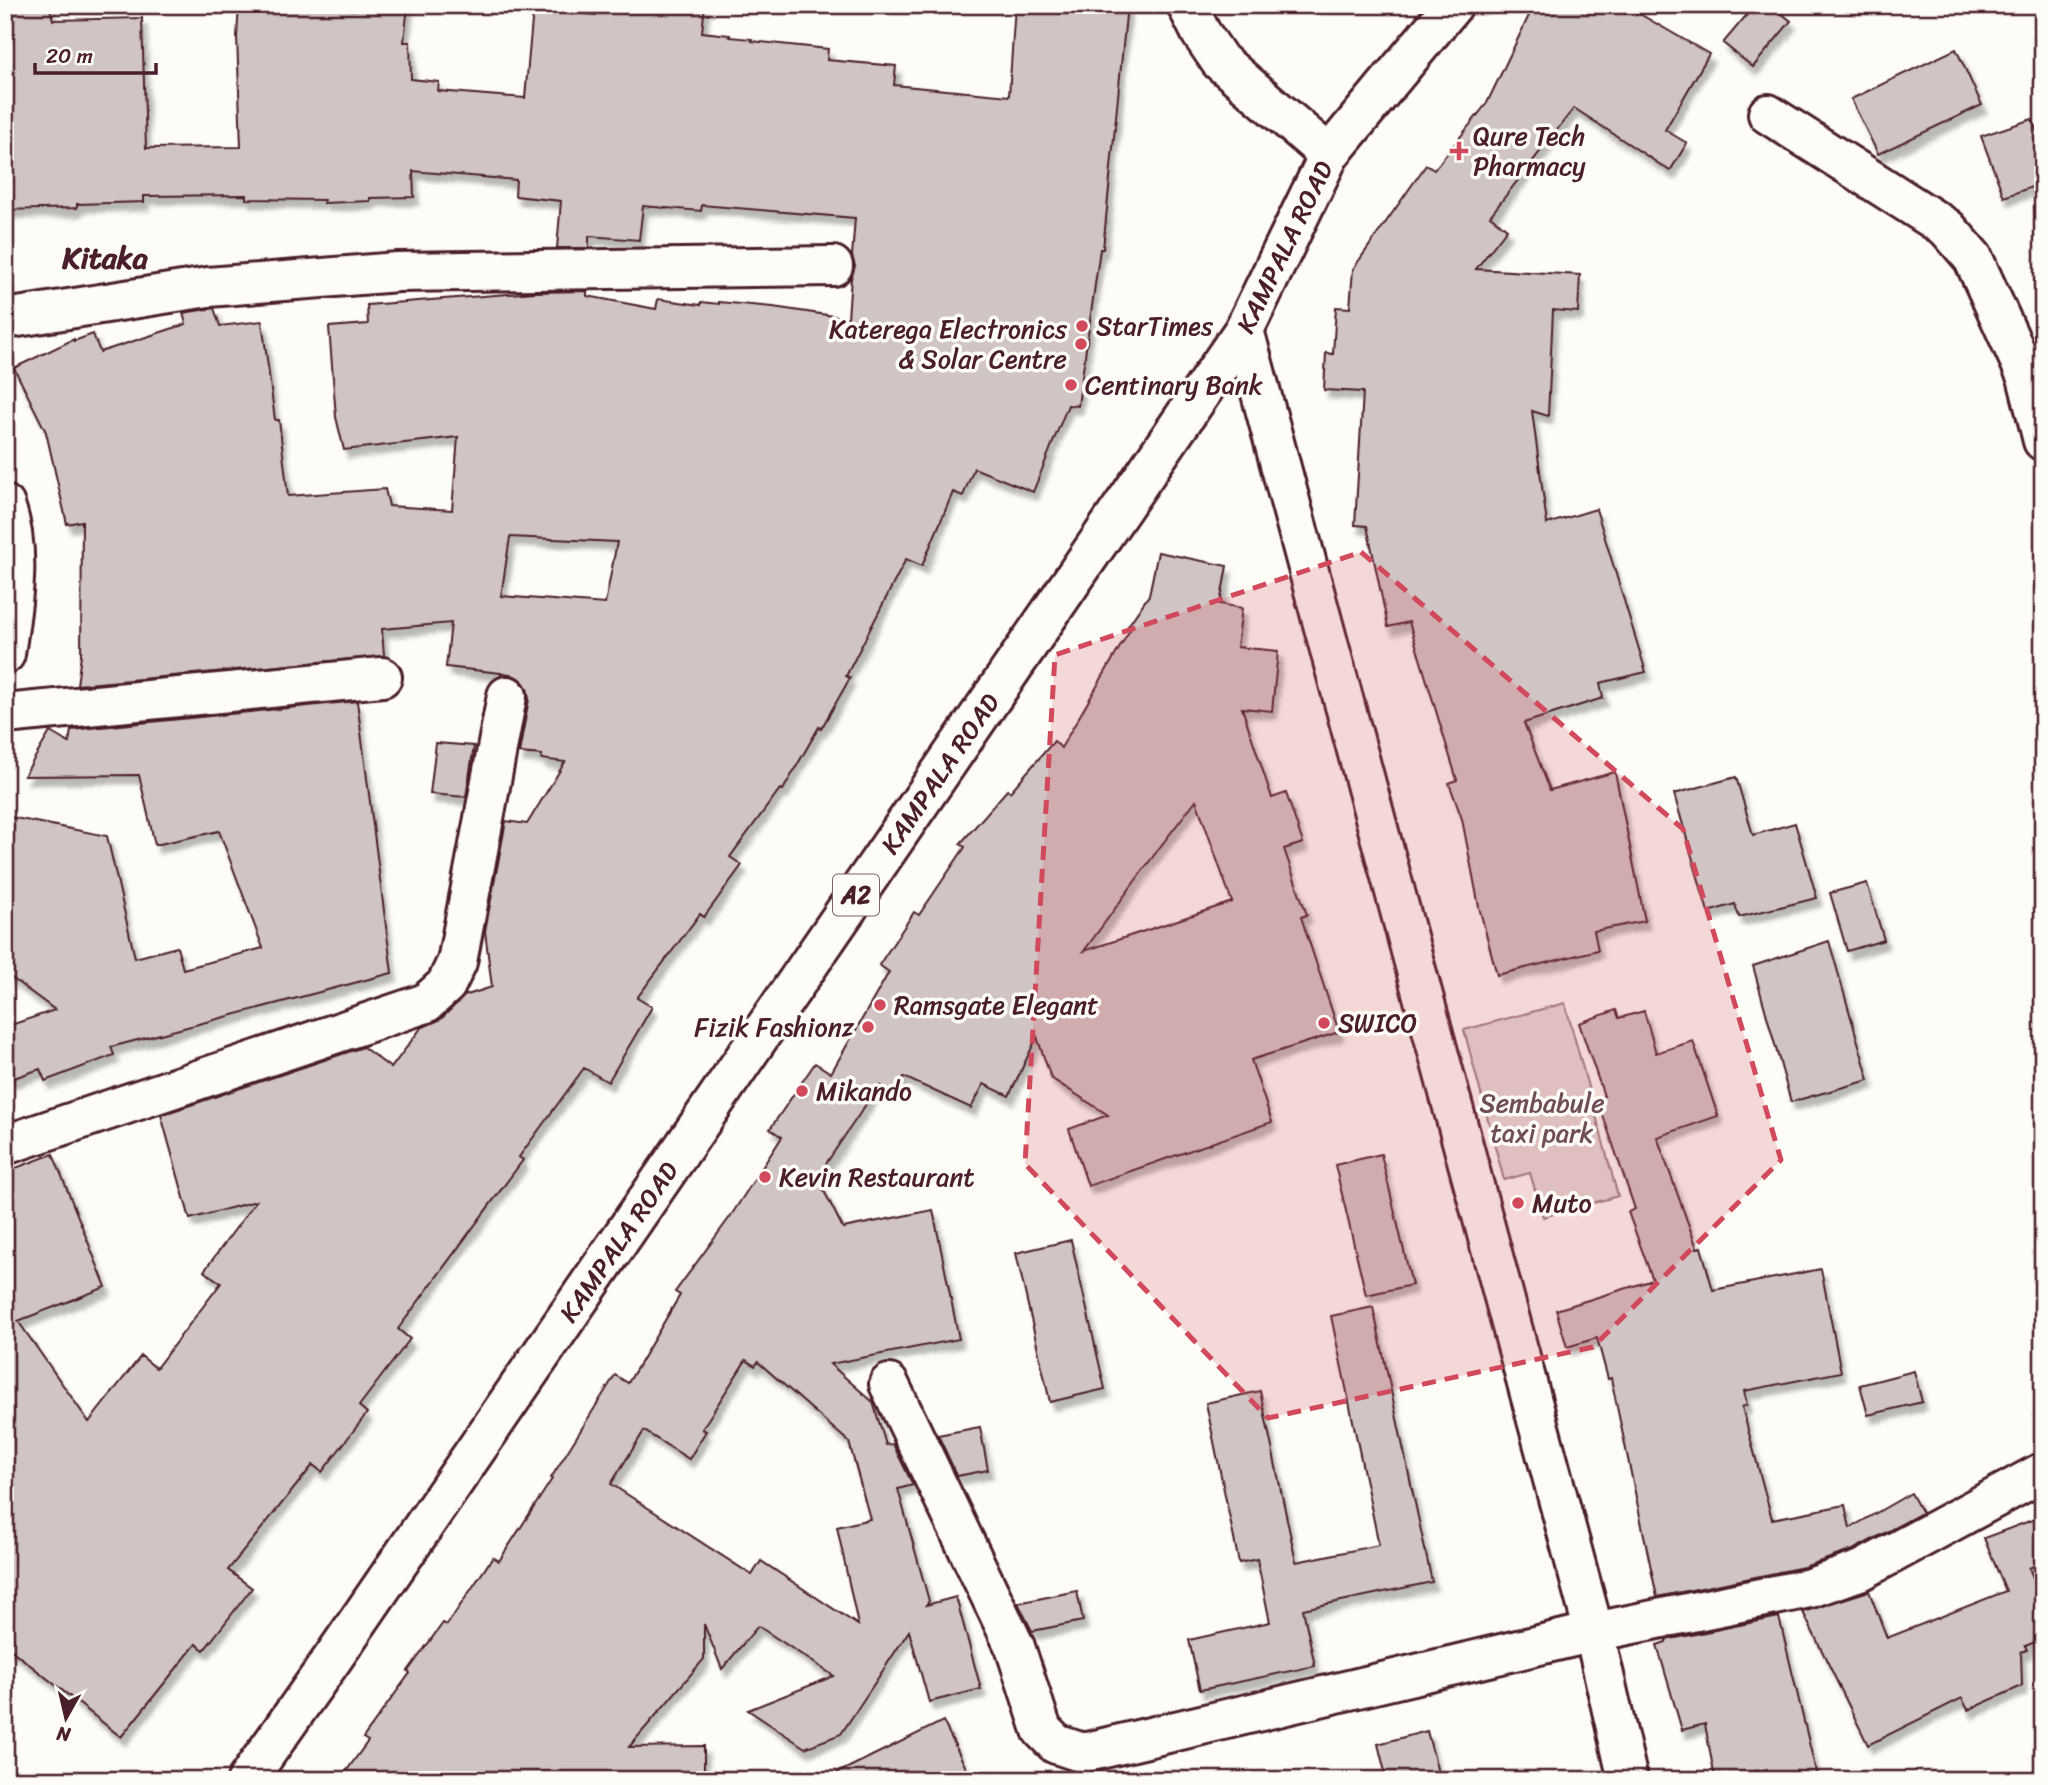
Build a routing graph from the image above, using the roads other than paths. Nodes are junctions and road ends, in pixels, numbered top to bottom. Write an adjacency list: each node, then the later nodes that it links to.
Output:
1 (1187, 5): 4 (street)
2 (1453, 5): 4 (street, KAMPALA ROAD / A2)
3 (1768, 114): 8 (street)
4 (1329, 155): 7 (street, KAMPALA ROAD / A2)
5 (833, 266): 6 (street)
6 (5, 319)
7 (1244, 330): 17 (street); 18 (street, KAMPALA ROAD / A2)
8 (2043, 441)
9 (5, 505): 10 (street)
10 (5, 654)
11 (382, 677): 13 (street)
12 (507, 696): 14 (street)
13 (5, 714)
14 (5, 1145)
15 (889, 1384): 17 (street)
16 (2043, 1472): 17 (street)
17 (1594, 1632): 19 (street)
18 (247, 1780)
19 (1628, 1780)

